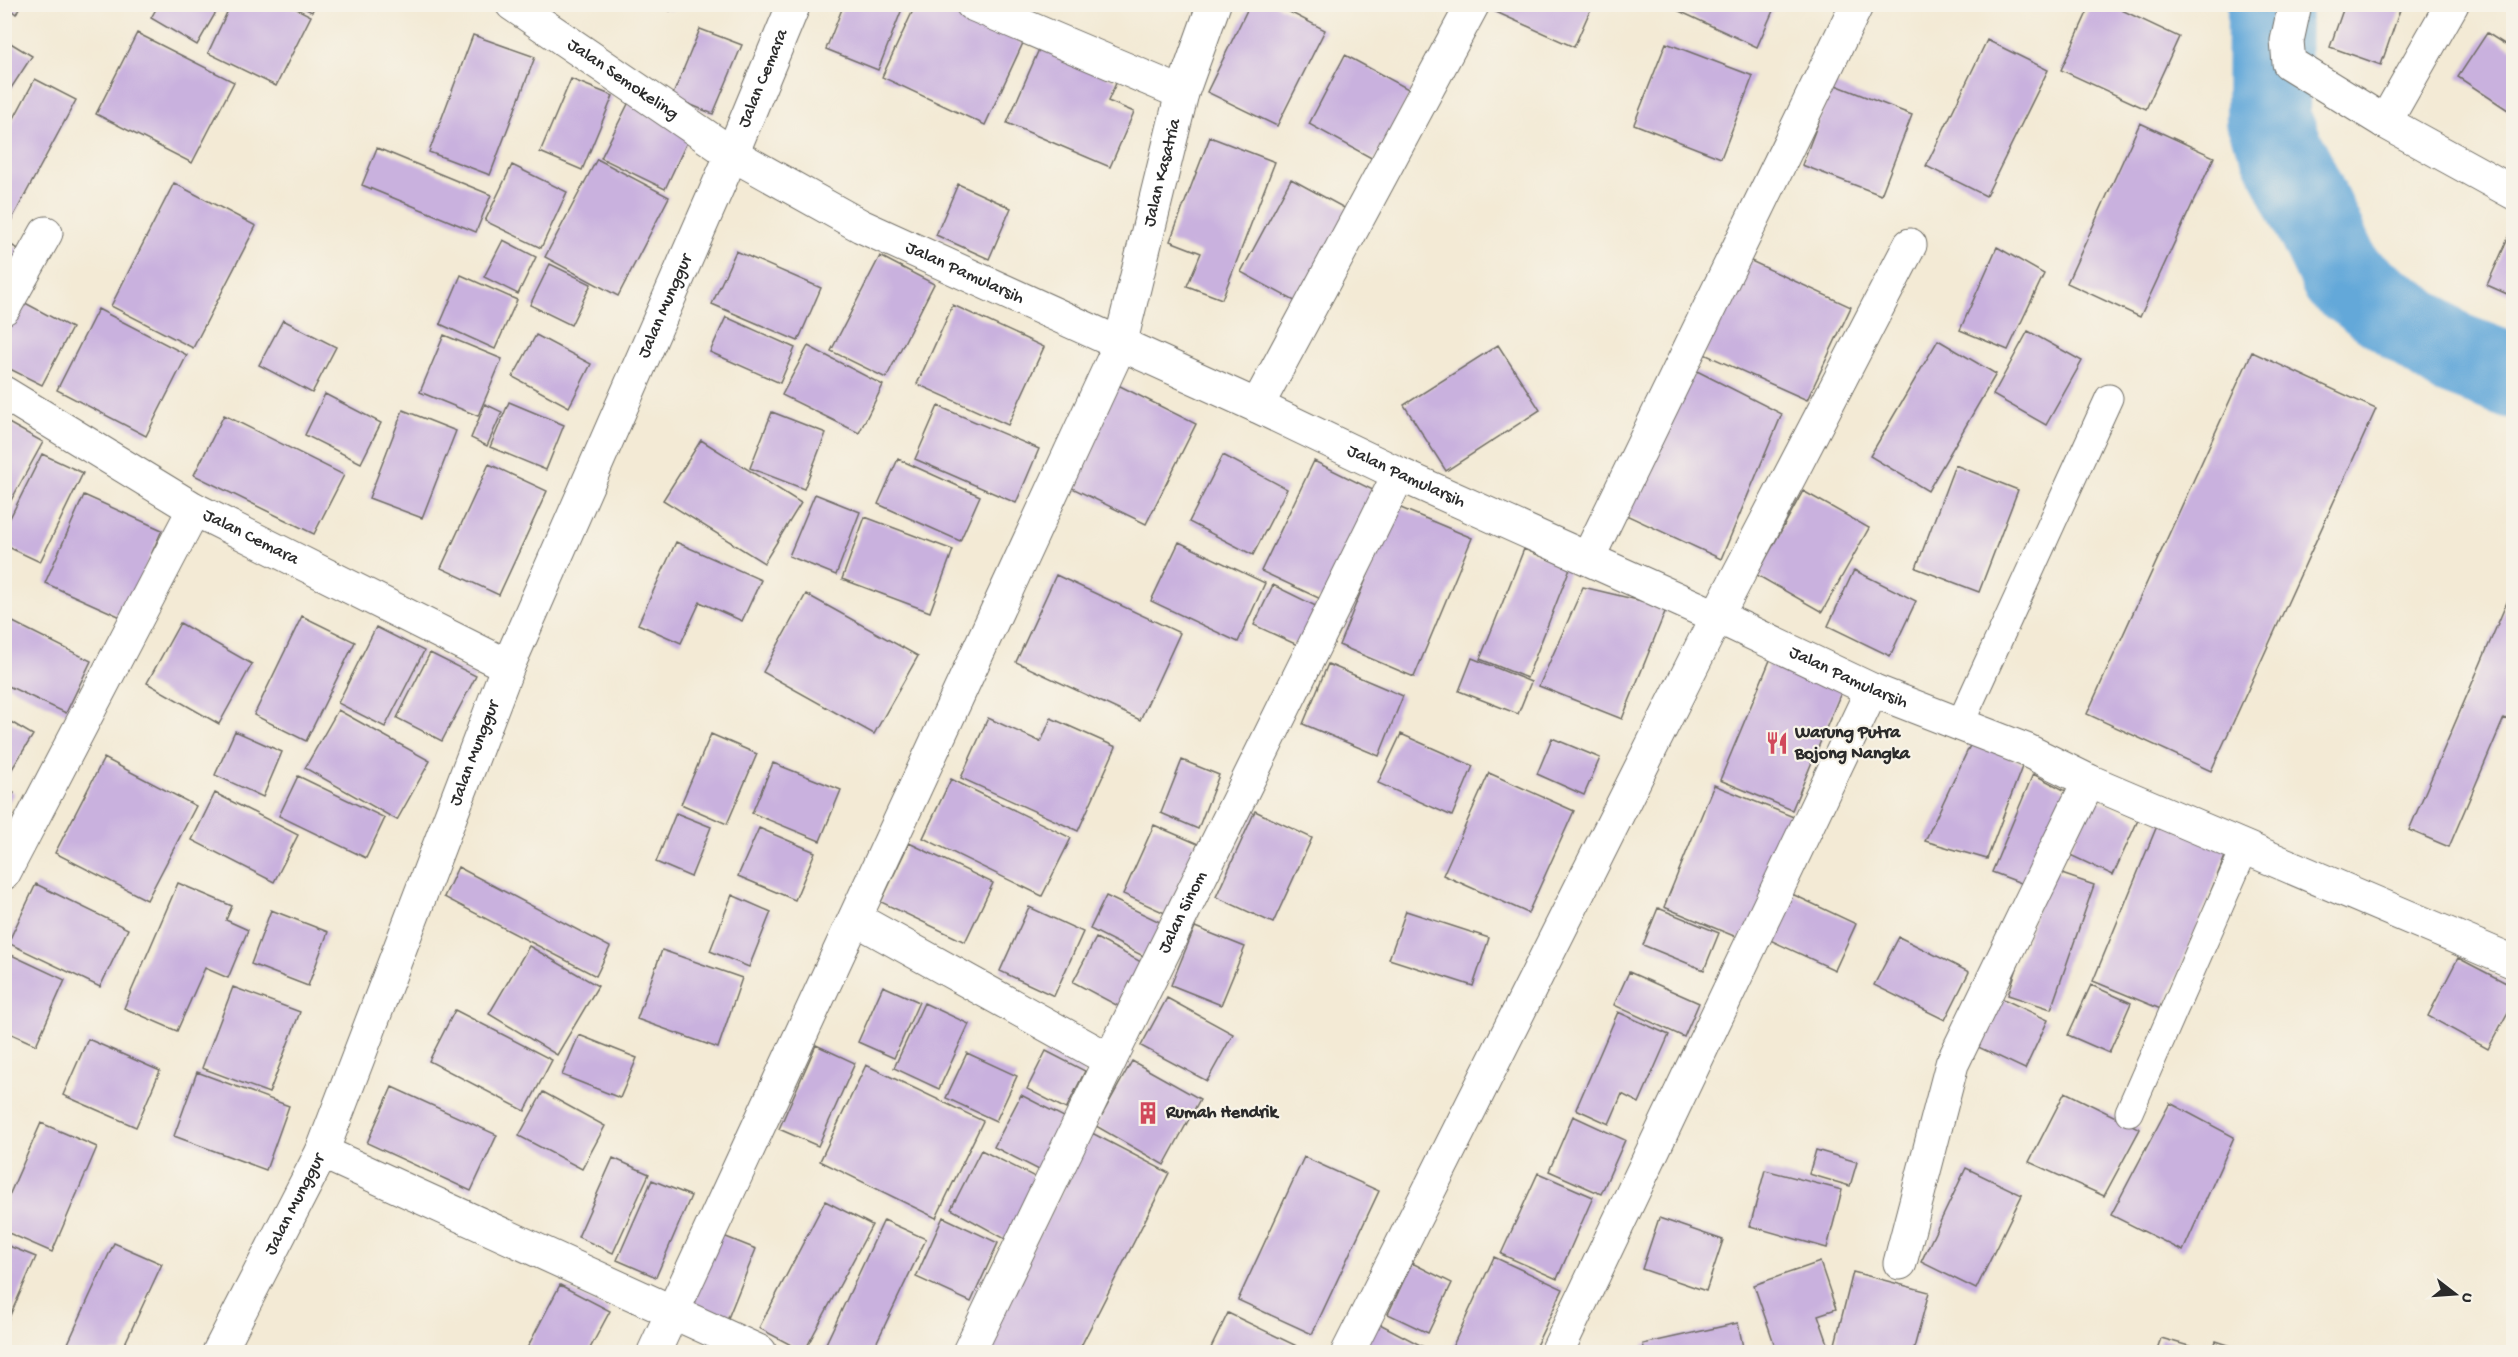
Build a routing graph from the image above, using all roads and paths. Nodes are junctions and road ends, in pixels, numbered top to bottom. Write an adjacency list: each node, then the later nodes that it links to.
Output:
1 (512, 4): 11 (street, Jalan Semokeling)
2 (794, 4): 11 (street, Jalan Cemara)
3 (972, 4): 9 (street)
4 (1215, 4): 9 (street, Jalan Kasatria)
5 (1473, 4): 19 (street)
6 (1857, 4): 22 (street)
7 (2295, 4): 10 (street)
8 (2452, 4): 10 (street)
9 (1182, 93): 16 (street, Jalan Kasatria)
10 (2385, 122): 12 (street)
11 (732, 154): 16 (street, Jalan Pamularsih); 24 (street, Jalan Munggur)
12 (2514, 193)
13 (46, 233): 15 (street)
14 (1910, 245): 23 (street)
15 (4, 308)
16 (1120, 345): 19 (street, Jalan Pamularsih); 30 (street, Jalan Kasatria)
17 (4, 393): 21 (street, Jalan Cemara)
18 (2109, 398): 26 (lane)
19 (1257, 406): 20 (street, Jalan Pamularsih)
20 (1399, 474): 22 (street, Jalan Pamularsih); 32 (street, Jalan Sinom)
21 (194, 509): 24 (street, Jalan Cemara); 29 (street)
22 (1588, 558): 23 (street, Jalan Pamularsih)
23 (1717, 616): 25 (street, Jalan Pamularsih); 41 (street)
24 (508, 666): 34 (street, Jalan Munggur)
25 (1872, 690): 26 (street, Jalan Pamularsih); 42 (street)
26 (1960, 724): 27 (street, Jalan Pamularsih)
27 (2089, 781): 28 (street, Jalan Pamularsih); 35 (street)
28 (2245, 848): 31 (street, Jalan Pamularsih); 33 (lane)
29 (4, 873)
30 (856, 919): 32 (street); 36 (street, Jalan Kasatria)
31 (2514, 962)
32 (1110, 1060): 40 (street, Jalan Sinom)
33 (2129, 1112)
34 (322, 1152): 36 (street); 37 (street, Jalan Munggur)
35 (1900, 1263)
36 (674, 1312): 38 (street, Jalan Kasatria); 39 (street)
37 (219, 1353)
38 (654, 1353)
39 (760, 1353)
40 (969, 1353)
41 (1348, 1353)
42 (1557, 1353)

